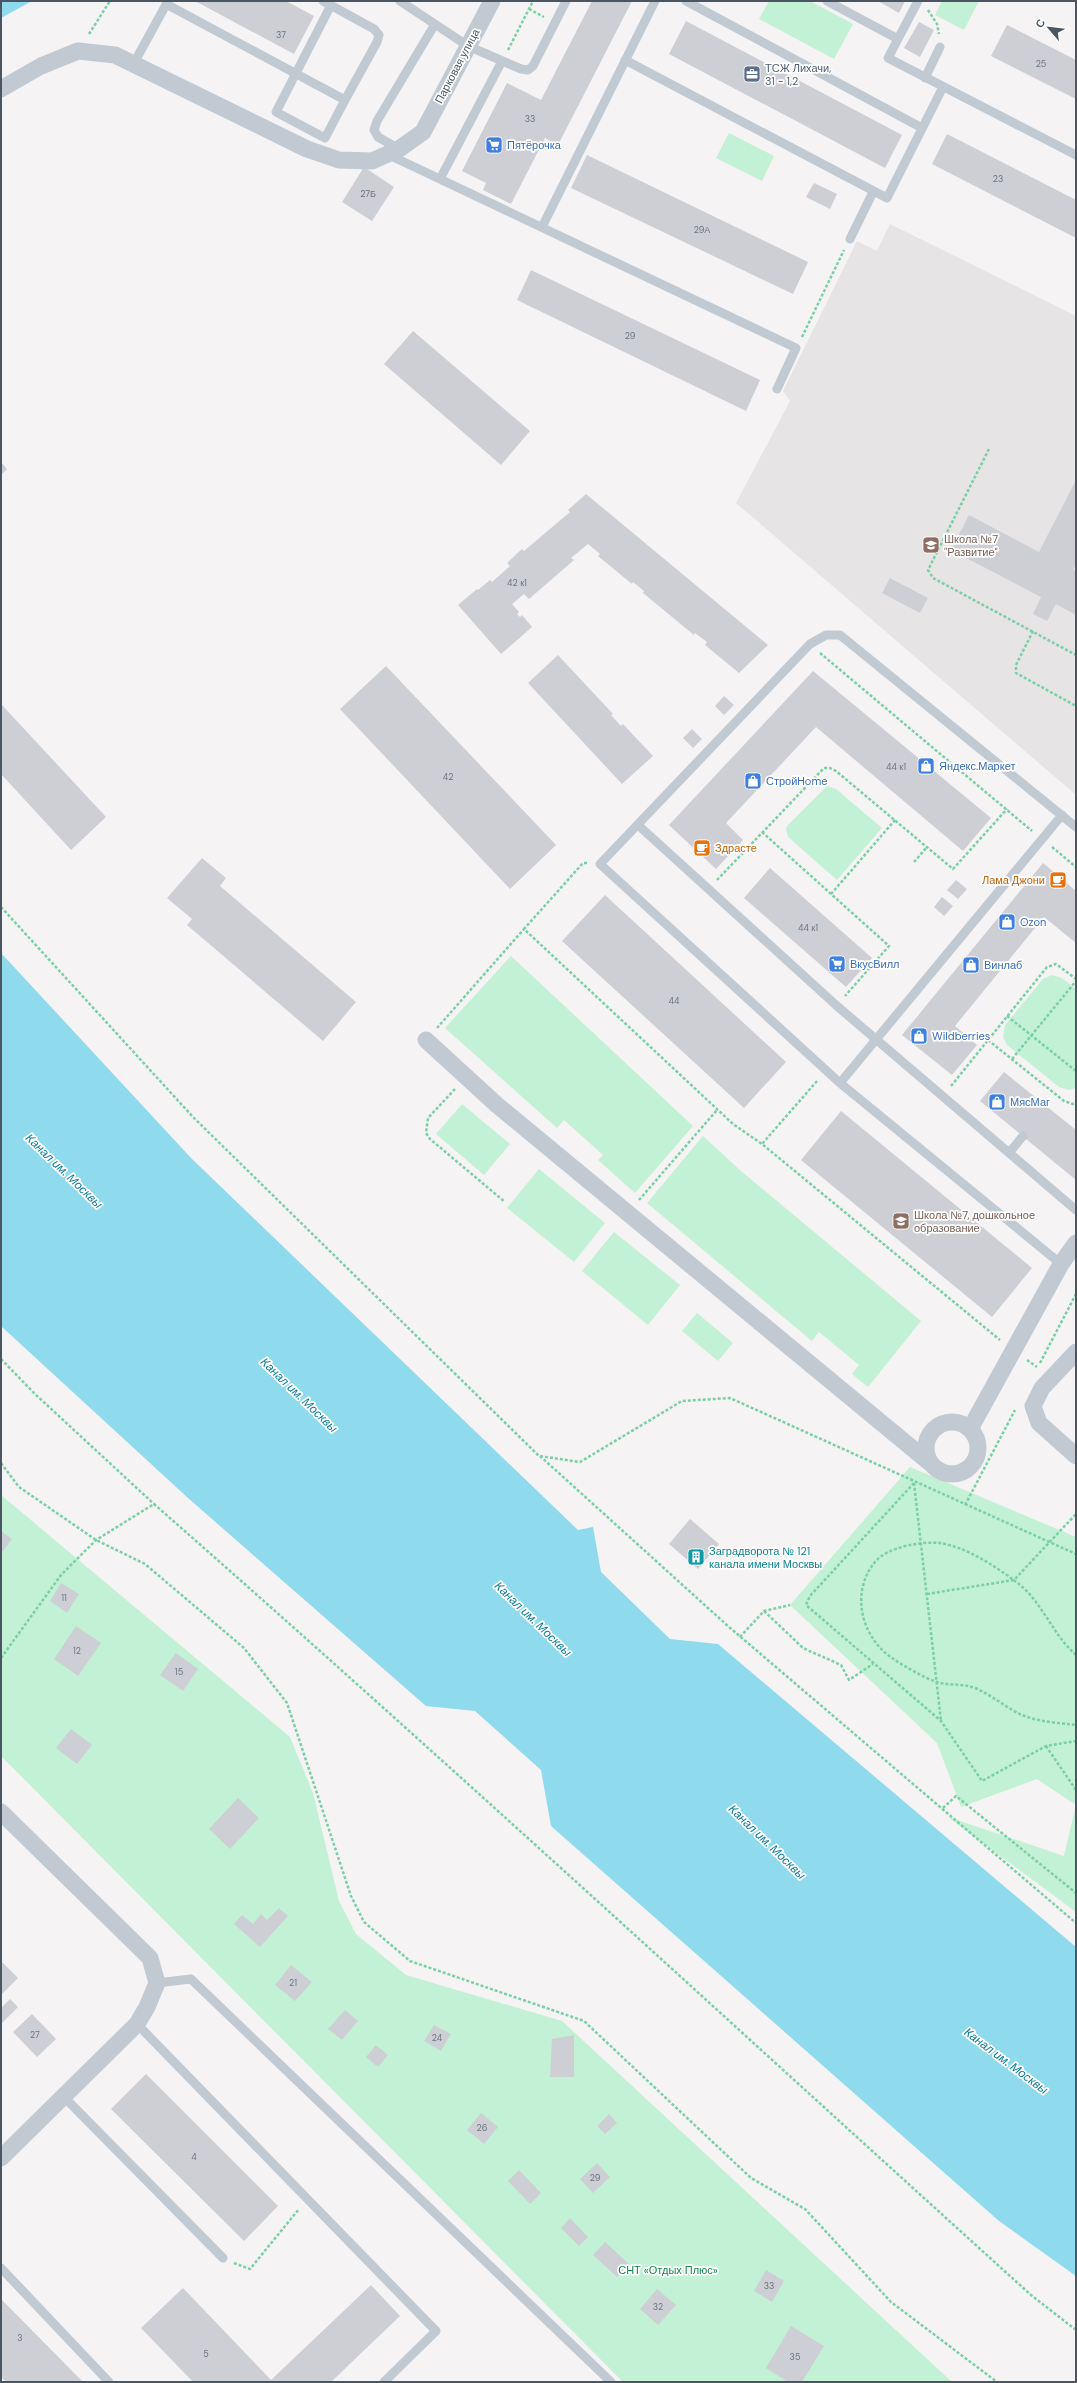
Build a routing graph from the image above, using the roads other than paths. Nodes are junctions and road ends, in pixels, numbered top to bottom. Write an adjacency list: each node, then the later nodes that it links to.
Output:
1 (400, 1): 10 (lane)
2 (492, 1): 12 (street, Парковая улица)
3 (566, 1): 15 (lane)
4 (655, 1): 14 (lane)
5 (686, 1): 22 (lane)
6 (827, 1): 11 (lane)
7 (918, 1): 11 (lane)
8 (167, 3): 16 (lane); 17 (lane)
9 (327, 3): 17 (lane); 21 (lane)
10 (435, 24): 12 (lane); 23 (lane)
11 (898, 39): 18 (lane)
12 (468, 46): 15 (lane); 23 (street, Парковая улица)
13 (940, 47): 18 (lane)
14 (625, 60): 26 (lane); 27 (lane)
15 (502, 61): 25 (lane)
16 (134, 64): 20 (street); 23 (street)
17 (296, 74): 21 (lane); 21 (lane)
18 (925, 78): 19 (lane)
19 (943, 87): 22 (lane); 24 (lane)
20 (1, 89)
21 (345, 100)
22 (922, 128): 26 (lane)
23 (393, 151): 25 (lane)
24 (1076, 155)
25 (440, 179): 27 (lane)
26 (873, 192): 28 (lane)
27 (542, 227): 29 (lane)
28 (850, 239)
29 (777, 389)
30 (1062, 815): 31 (lane); 32 (lane); 33 (lane)
31 (638, 825): 33 (lane); 35 (lane)
32 (1076, 827)
33 (875, 1039): 35 (lane); 37 (lane)
34 (426, 1040): 44 (street)
35 (840, 1083): 40 (lane)
36 (1023, 1136): 37 (lane)
37 (1009, 1154): 38 (lane)
38 (1076, 1210)
39 (1076, 1243): 40 (street)
40 (1061, 1264): 42 (street)
41 (1076, 1352): 43 (street)
42 (970, 1429): 44 (street); 44 (street)
43 (1076, 1456)
44 (930, 1463)
45 (1, 1812): 46 (street)
46 (157, 1983): 47 (street); 54 (lane)
47 (137, 2024): 48 (street); 53 (lane)
48 (63, 2096): 49 (street); 50 (lane)
49 (1, 2158)
50 (222, 2258)
51 (1, 2268): 52 (lane)
52 (109, 2382)
53 (384, 2382)
54 (611, 2382)

